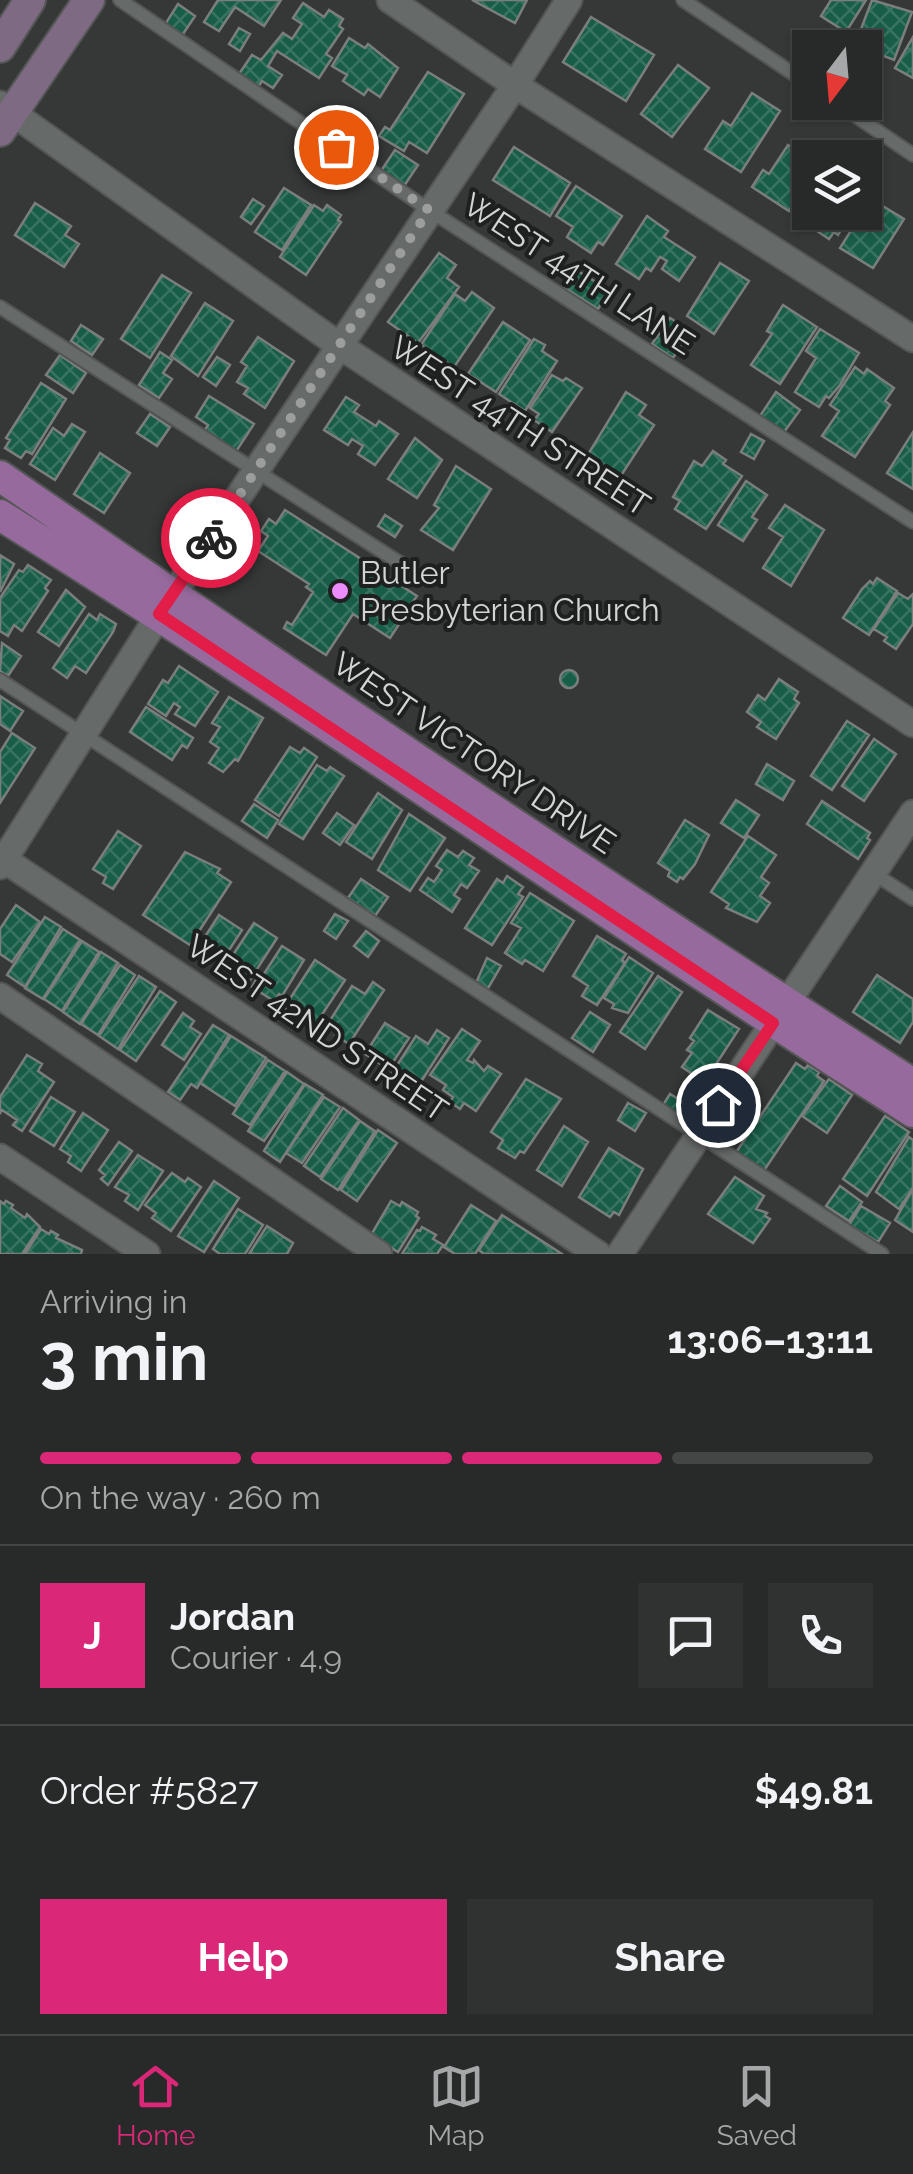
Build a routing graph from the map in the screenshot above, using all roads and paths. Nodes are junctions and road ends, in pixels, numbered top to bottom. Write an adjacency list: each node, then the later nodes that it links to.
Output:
1 (30, 0): 7 (main road)
2 (88, 0): 10 (main road)
3 (120, 0): 13 (lane, WEST 44TH LANE)
4 (390, 0): 9 (street)
5 (568, 0): 9 (street)
6 (683, 0): 8 (lane)
7 (0, 47)
8 (792, 74)
9 (516, 85): 13 (street); 15 (street)
10 (4, 116): 16 (street, WEST 44TH STREET)
11 (861, 120): 12 (lane)
12 (913, 155)
13 (429, 210): 16 (street); 20 (lane, WEST 44TH LANE)
14 (0, 308): 17 (lane)
15 (913, 339)
16 (340, 346): 17 (street); 24 (street, WEST 44TH STREET)
17 (255, 473): 21 (lane); 22 (street)
18 (0, 476): 22 (main road, WEST VICTORY DRIVE)
19 (0, 516): 22 (main road, WEST VICTORY DRIVE)
20 (913, 522)
21 (425, 579)
22 (166, 605): 25 (street); 31 (main road, WEST VICTORY DRIVE)
23 (0, 680): 25 (lane)
24 (913, 724)
25 (85, 733): 27 (street); 34 (lane)
26 (913, 813): 28 (street)
27 (1, 861): 38 (street, WEST 42ND STREET)
28 (874, 873): 29 (lane); 31 (street)
29 (913, 899)
30 (0, 996): 37 (street)
31 (780, 1013): 32 (main road, WEST VICTORY DRIVE); 33 (main road, WEST VICTORY DRIVE); 34 (street)
32 (913, 1084)
33 (913, 1112)
34 (699, 1134): 39 (street); 40 (lane)
35 (0, 1158): 36 (street)
36 (147, 1254)
37 (379, 1254)
38 (598, 1254)
39 (620, 1254)
40 (882, 1254)

